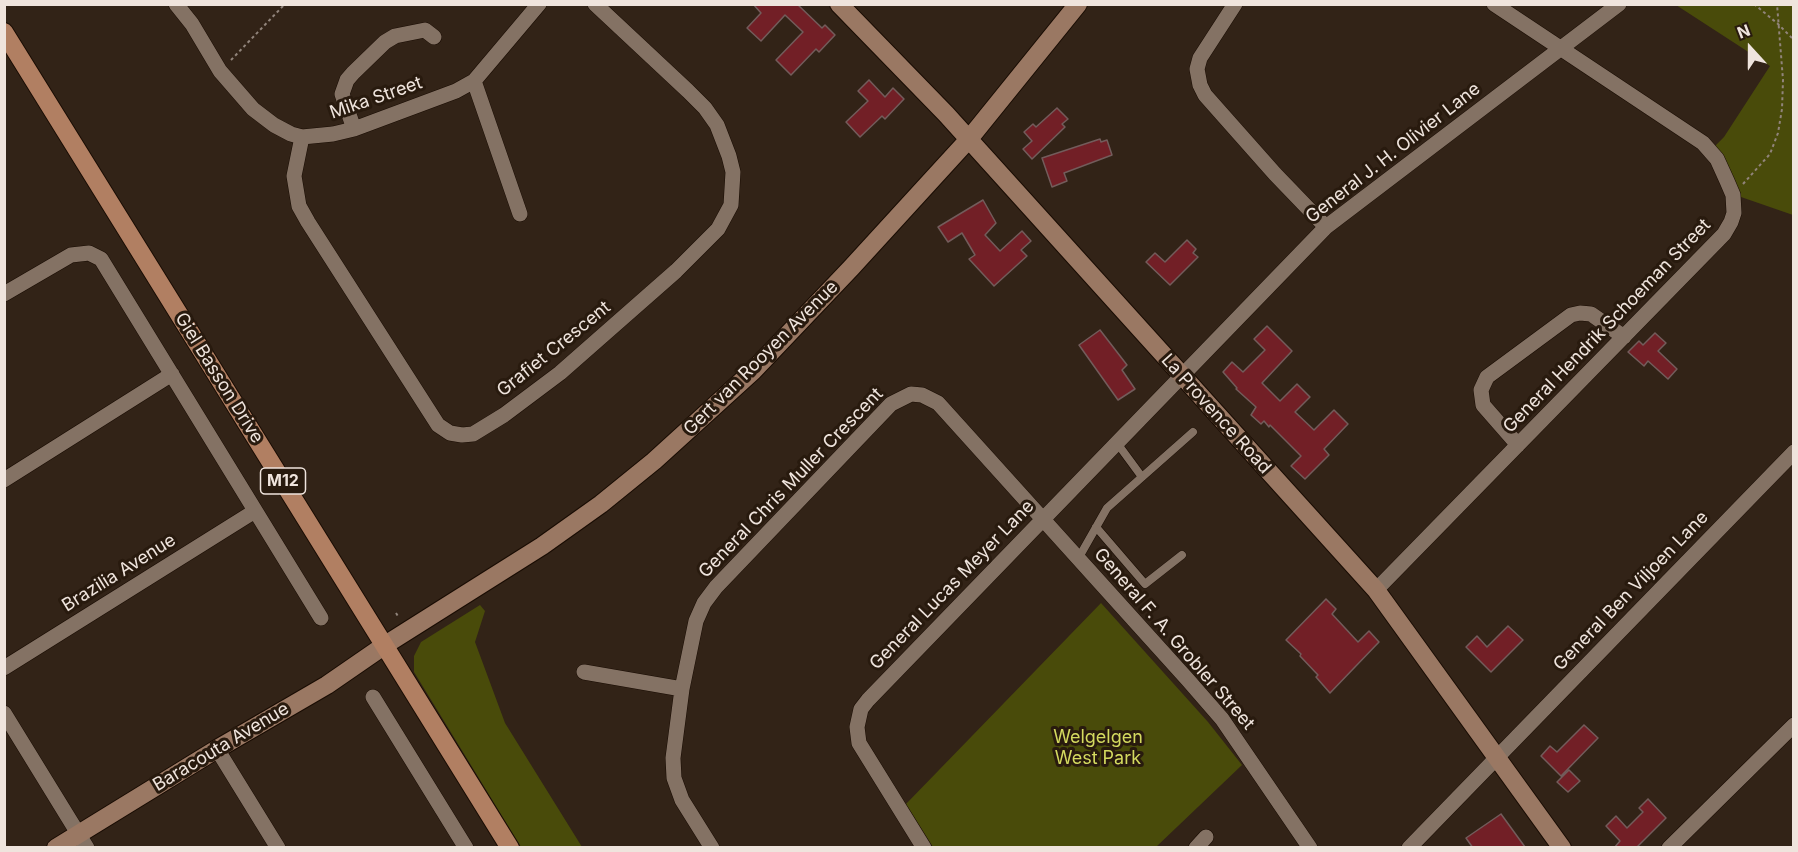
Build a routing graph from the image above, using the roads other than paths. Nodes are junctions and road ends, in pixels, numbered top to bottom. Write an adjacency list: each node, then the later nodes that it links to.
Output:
1 (176, 4): 14 (street, Mika Street)
2 (539, 4): 12 (street, Mika Street)
3 (595, 4): 14 (street, Grafiet Crescent)
4 (839, 4): 15 (street, La Provence Road)
5 (1078, 4): 15 (street, Gert van Rooyen Avenue)
6 (1235, 4): 17 (street)
7 (1494, 4): 11 (street)
8 (1619, 4): 11 (street, General J. H. Olivier Lane)
9 (4, 32): 35 (main road, Giel Basson Drive / M12)
10 (434, 37): 13 (street)
11 (1560, 48): 17 (street, General J. H. Olivier Lane); 19 (street, General Hendrik Schoeman Street)
12 (474, 81): 13 (street, Mika Street); 16 (street)
13 (354, 129): 14 (street, Mika Street)
14 (302, 136)
15 (969, 139): 21 (street, La Provence Road); 35 (street, Gert van Rooyen Avenue)
16 (520, 214)
17 (1326, 227): 21 (street, General J. H. Olivier Lane)
18 (4, 294): 20 (street)
19 (1624, 337): 24 (street, General Hendrik Schoeman Street); 24 (street)
20 (172, 374): 27 (street); 28 (street)
21 (1182, 376): 23 (street, General Lucas Meyer Lane); 33 (street, La Provence Road)
22 (1193, 432): 26 (lane)
23 (1117, 443): 26 (lane); 29 (street, General Lucas Meyer Lane)
24 (1518, 445): 33 (street, General Hendrik Schoeman Street)
25 (1794, 452): 43 (street, General Ben Viljoen Lane)
26 (1143, 477): 30 (lane)
27 (4, 480)
28 (255, 511): 34 (street); 36 (street, Brazilia Avenue)
29 (1043, 519): 32 (street, General F. A. Grobler Street); 38 (street, General Chris Muller Crescent); 50 (street, General Lucas Meyer Lane)
30 (1096, 527): 31 (lane); 32 (lane)
31 (1182, 555)
32 (1078, 559): 51 (street, General F. A. Grobler Street)
33 (1376, 590): 43 (street, La Provence Road)
34 (321, 618)
35 (384, 645): 42 (street, Baracouta Avenue); 48 (main road, Giel Basson Drive / M12)
36 (4, 668)
37 (584, 672): 38 (street)
38 (682, 689): 49 (street, General Chris Muller Crescent)
39 (373, 697): 47 (street)
40 (4, 713): 44 (street)
41 (1794, 725): 54 (street)
42 (217, 749): 44 (street, Baracouta Avenue); 46 (street)
43 (1498, 757): 52 (street); 53 (street, La Provence Road)
44 (83, 841): 45 (street, Baracouta Avenue)
45 (56, 848)
46 (278, 848)
47 (466, 848)
48 (510, 848)
49 (712, 848)
50 (924, 848)
51 (1310, 848)
52 (1409, 848)
53 (1562, 848)
54 (1669, 848)

